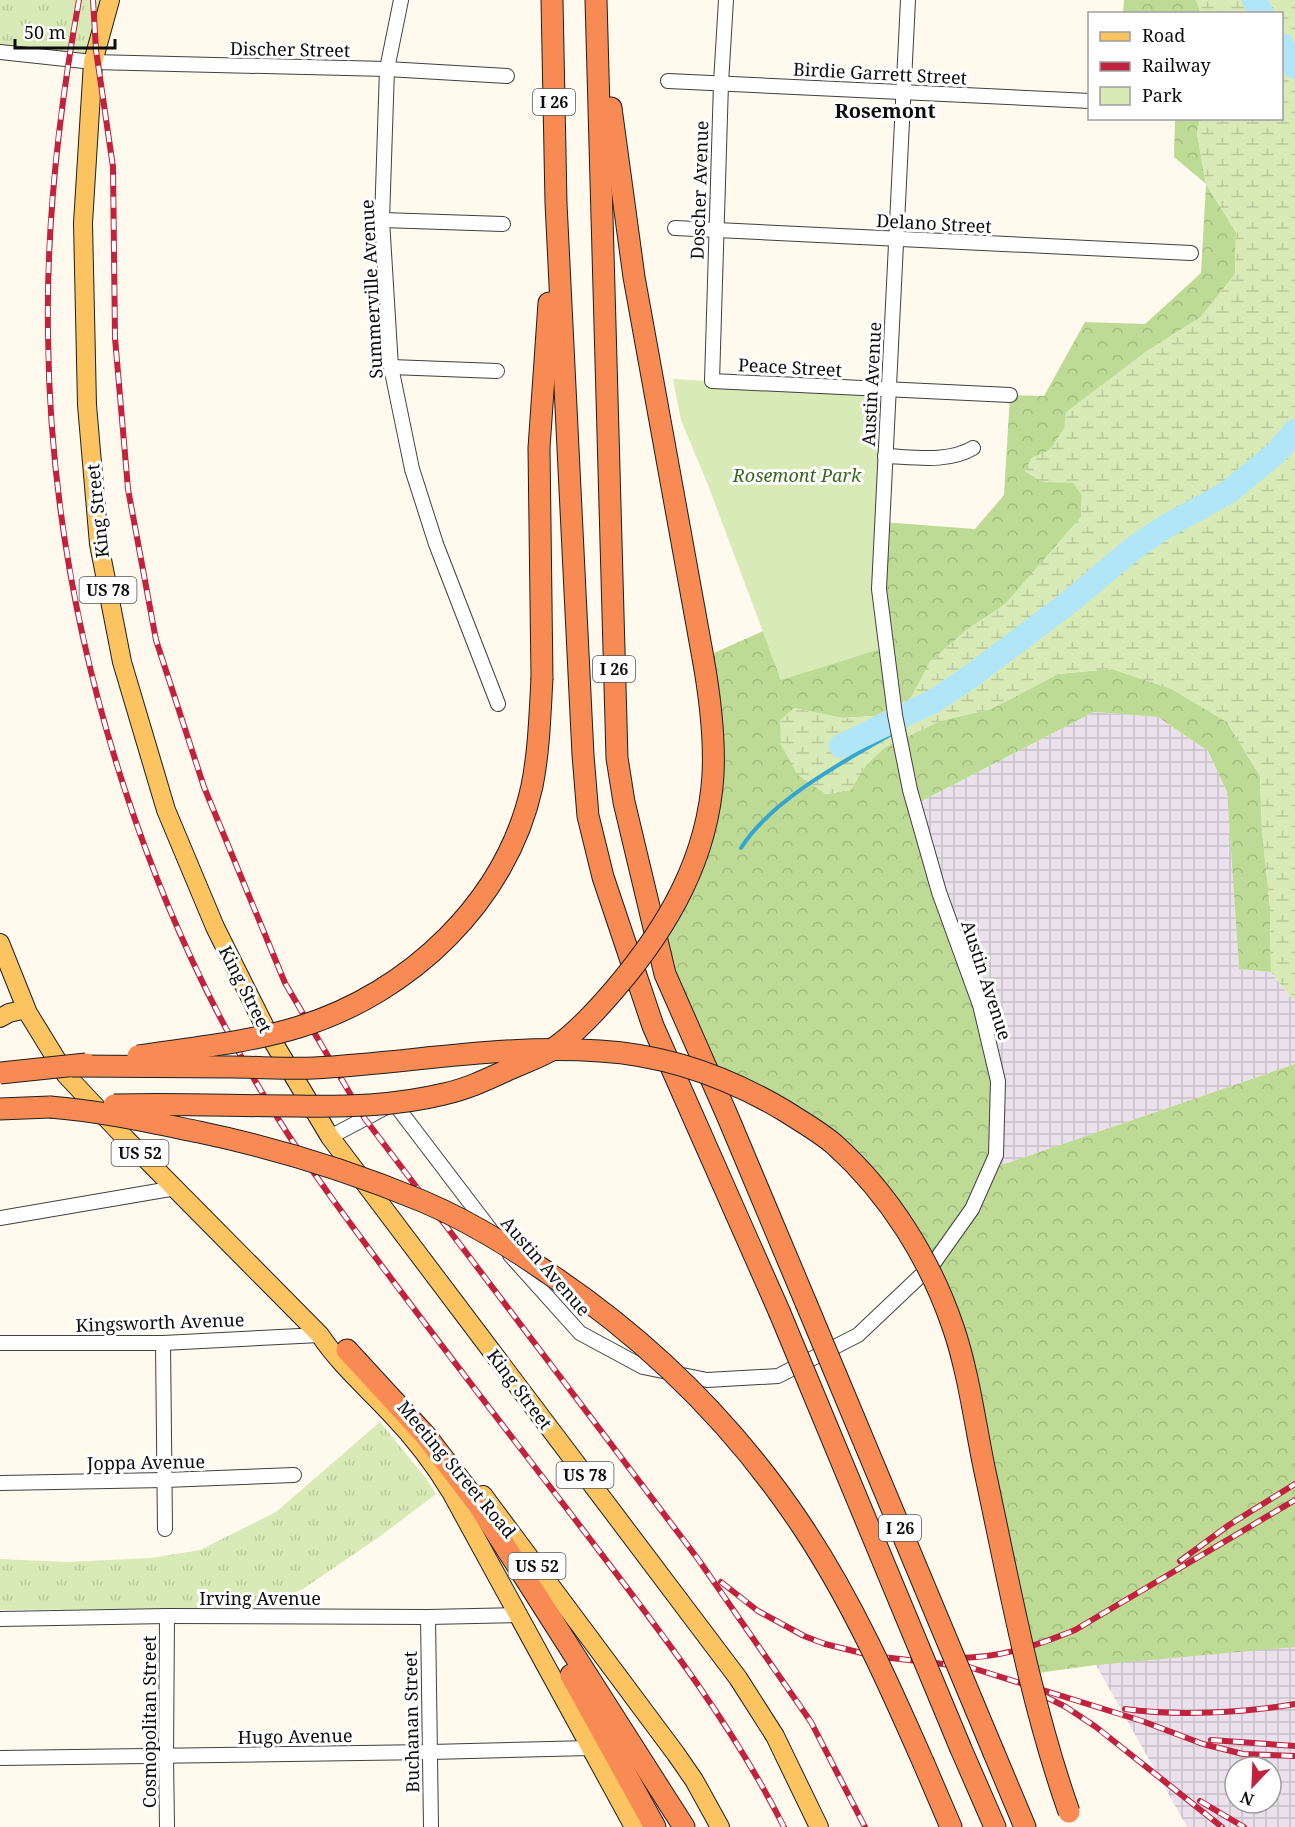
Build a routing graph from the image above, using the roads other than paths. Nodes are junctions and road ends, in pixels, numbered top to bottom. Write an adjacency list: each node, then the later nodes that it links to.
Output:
1 (110, 0): 8 (main road, King Street / US 78)
2 (401, 0): 9 (street, Summerville Avenue)
3 (552, 0): 15 (highway, I 26)
4 (598, 0): 35 (highway, bridge); 67 (highway, I 26, bridge)
5 (726, 0): 12 (street, Doscher Avenue)
6 (908, 0): 13 (street, Austin Avenue)
7 (0, 52): 8 (street, Discher Street)
8 (93, 62): 9 (street, Discher Street); 37 (main road, King Street / US 78)
9 (387, 69): 10 (street, Discher Street); 16 (street, Summerville Avenue)
10 (507, 76)
11 (668, 81): 12 (street, Birdie Garrett Street)
12 (721, 83): 13 (street, Birdie Garrett Street); 19 (street, Doscher Avenue)
13 (903, 92): 14 (street, Birdie Garrett Street); 20 (street, Austin Avenue)
14 (1088, 101)
15 (556, 203): 33 (highway, bridge); 66 (highway, I 26, bridge)
16 (382, 220): 17 (street); 22 (street, Summerville Avenue)
17 (503, 224)
18 (675, 228): 19 (street, Delano Street)
19 (715, 230): 20 (street, Delano Street); 24 (street, Doscher Avenue)
20 (897, 239): 21 (street, Delano Street); 25 (street, Austin Avenue)
21 (1191, 253)
22 (391, 367): 23 (street); 29 (street, Summerville Avenue)
23 (497, 371)
24 (712, 381): 25 (street, Peace Street)
25 (888, 390): 26 (street, Peace Street); 28 (street, Austin Avenue)
26 (1010, 395)
27 (973, 448): 28 (street)
28 (885, 456): 37 (street, Austin Avenue)
29 (498, 704)
30 (0, 943): 31 (main road, Meeting Street Road / US 52)
31 (26, 1008): 32 (main road); 38 (main road, Meeting Street Road / US 52)
32 (0, 1018)
33 (72, 1066): 34 (highway, bridge); 57 (highway, bridge)
34 (0, 1073)
35 (50, 1107): 36 (highway); 65 (highway, bridge)
36 (0, 1109)
37 (330, 1137): 64 (main road, King Street / US 78)
38 (176, 1188): 39 (street); 40 (main road, Meeting Street Road / US 52)
39 (0, 1218)
40 (320, 1335): 41 (street, Kingsworth Avenue); 43 (main road, Meeting Street Road / US 52); 44 (main road, Meeting Street Road / US 52)
41 (163, 1342): 42 (street, Kingsworth Avenue); 46 (street)
42 (0, 1343)
43 (347, 1350): 58 (highway); 63 (main road, Meeting Street Road / US 52)
44 (390, 1413): 49 (main road, Meeting Street Road / US 52); 62 (highway)
45 (294, 1475): 46 (street, Joppa Avenue)
46 (165, 1480): 47 (street, Joppa Avenue); 48 (street)
47 (0, 1483)
48 (165, 1529)
49 (519, 1615): 51 (street, Irving Avenue); 53 (main road, Meeting Street Road / US 52)
50 (167, 1616): 51 (street, Irving Avenue); 52 (street, Irving Avenue); 55 (street, Cosmopolitan Street)
51 (428, 1617): 54 (street, Buchanan Street)
52 (0, 1619)
53 (591, 1748): 54 (street, Hugo Avenue); 61 (main road, Meeting Street Road / US 52)
54 (430, 1752): 55 (street, Hugo Avenue); 60 (street, Buchanan Street)
55 (166, 1756): 56 (street, Hugo Avenue); 59 (street, Cosmopolitan Street)
56 (0, 1758)
57 (1072, 1820)
58 (681, 1822)
59 (167, 1827)
60 (431, 1827)
61 (634, 1827)
62 (655, 1827)
63 (720, 1827)
64 (819, 1827)
65 (951, 1827)
66 (994, 1827)
67 (1025, 1827)

